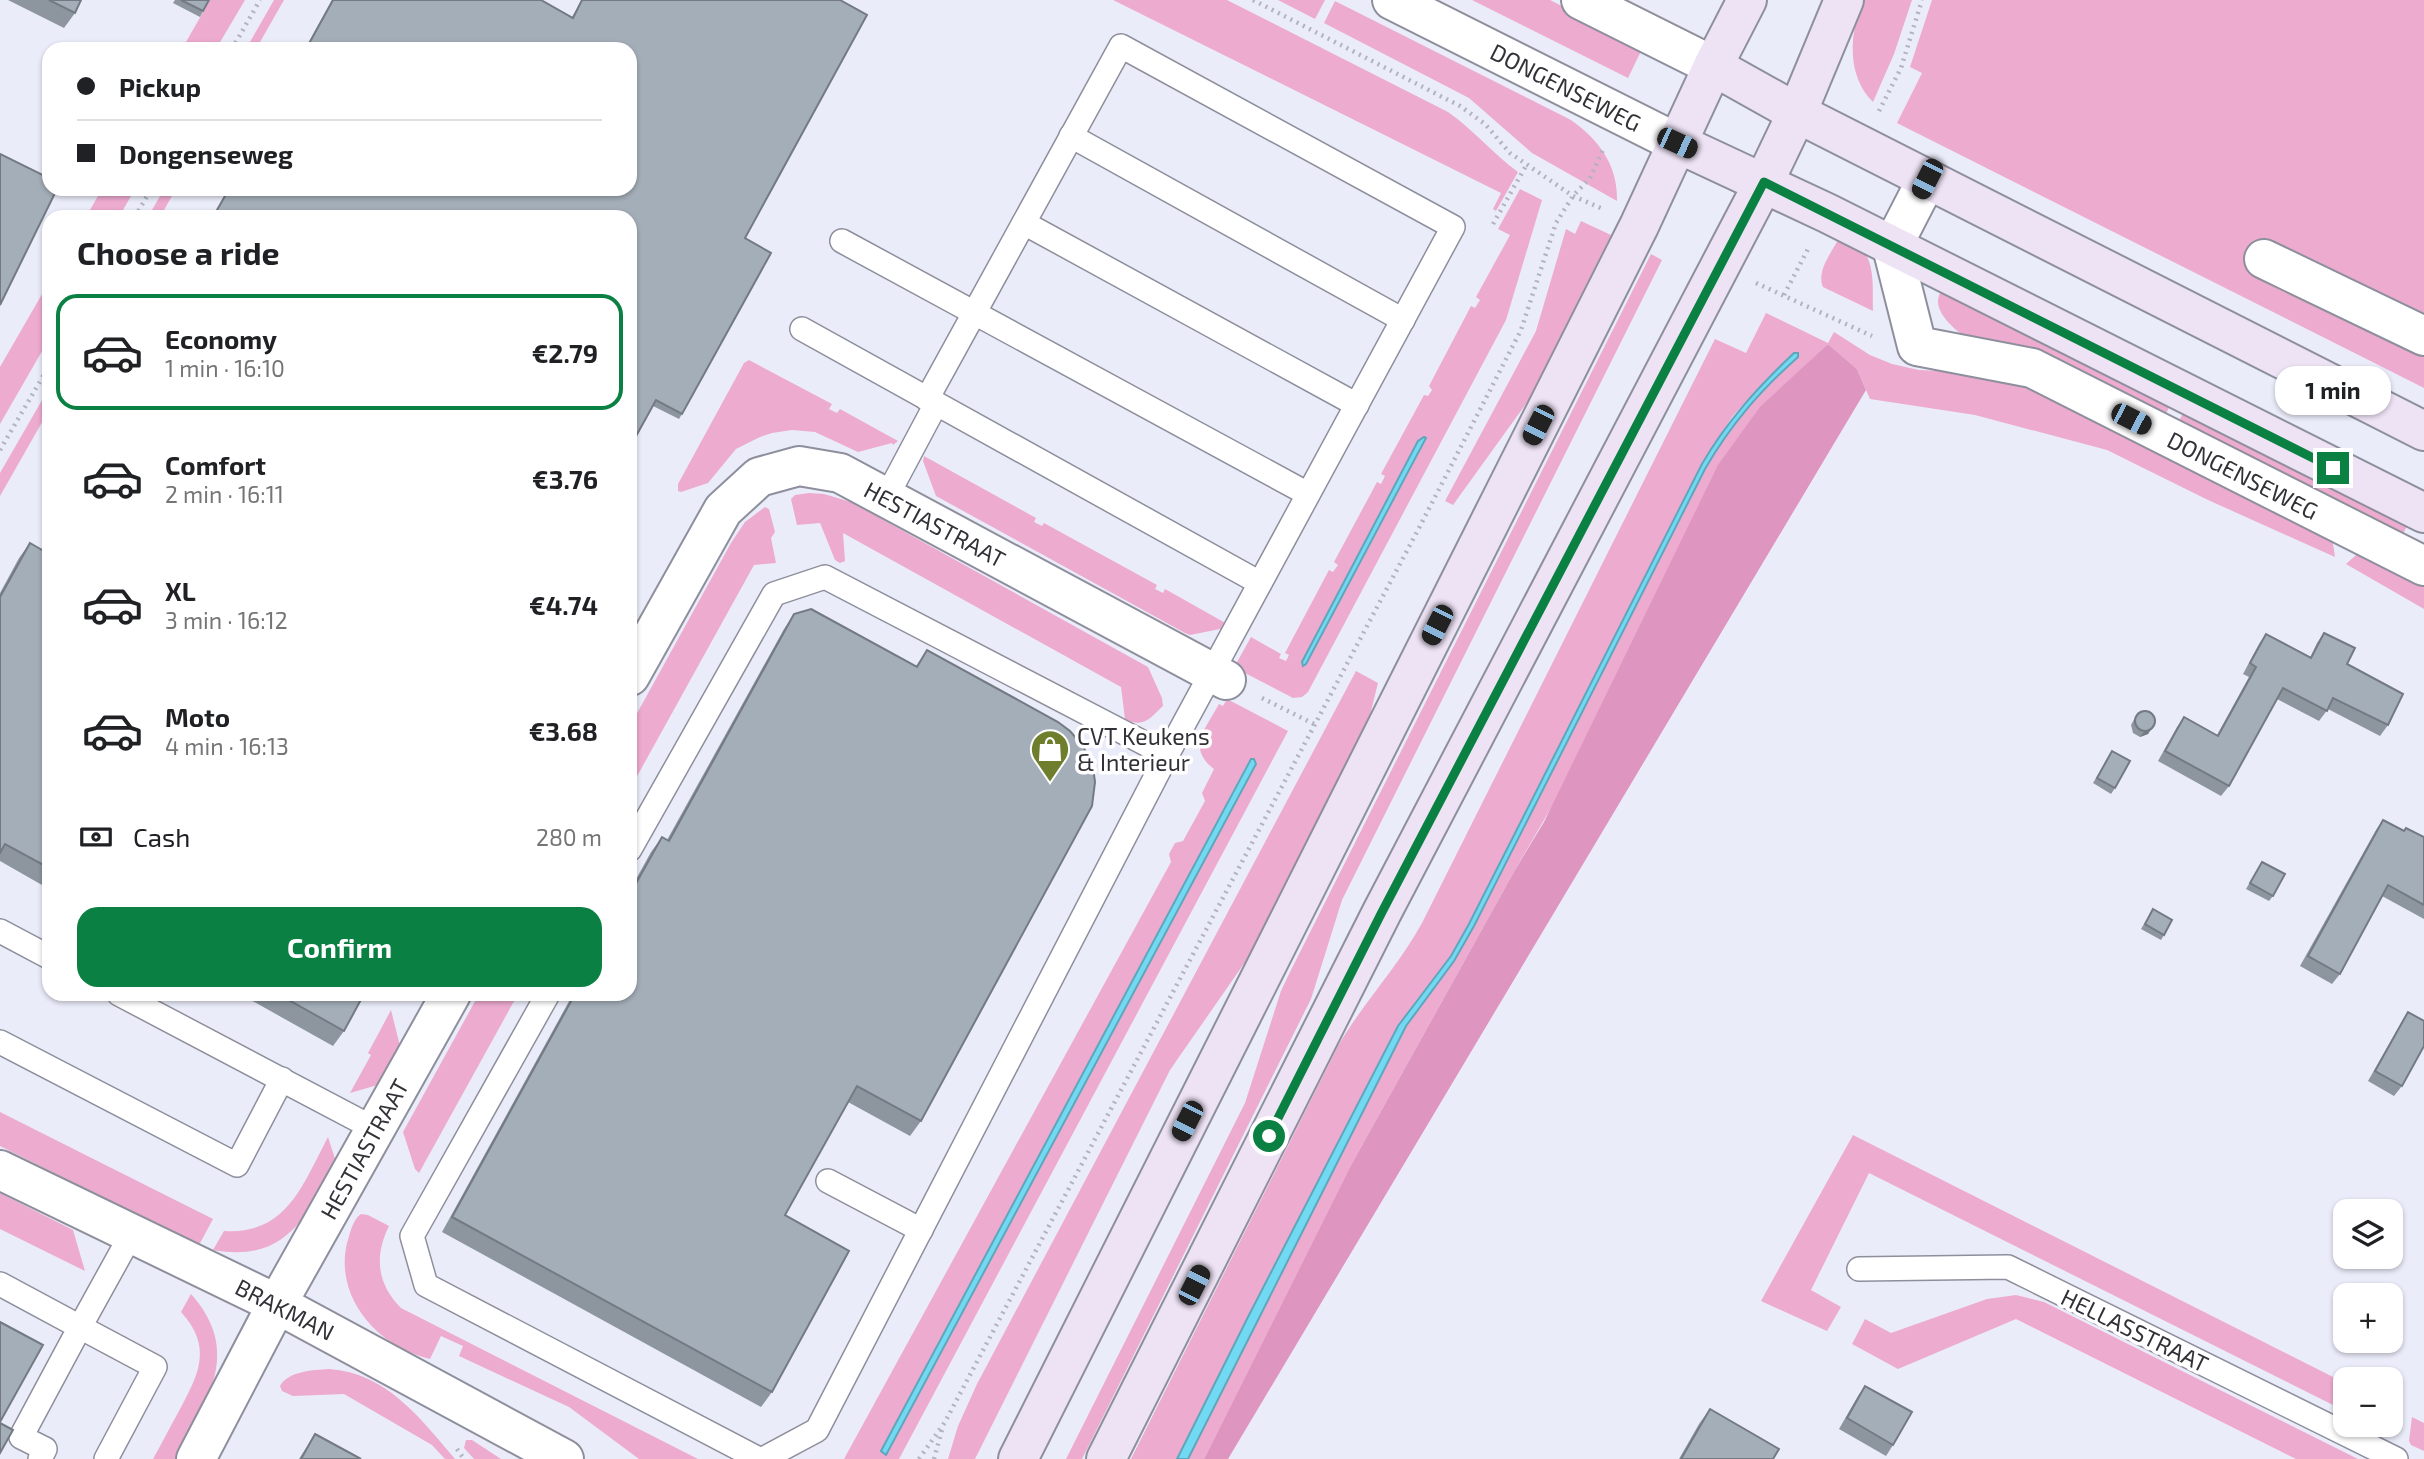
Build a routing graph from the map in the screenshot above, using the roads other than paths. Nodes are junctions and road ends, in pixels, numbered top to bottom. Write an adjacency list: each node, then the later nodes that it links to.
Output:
1 (1392, 0): 8 (street, DONGENSEWEG)
2 (1581, 0): 5 (street)
3 (1747, 0): 5 (main road)
4 (1844, 0): 6 (main road)
5 (1713, 66): 6 (main road); 8 (main road)
6 (1797, 113): 9 (main road); 10 (main road)
7 (1071, 136): 11 (lane); 16 (lane); 16 (lane)
8 (1677, 143): 10 (main road, DONGENSEWEG); 52 (main road)
9 (1927, 179): 13 (street); 21 (main road)
10 (1764, 182): 13 (main road, DONGENSEWEG); 53 (main road)
11 (1024, 223): 15 (lane); 20 (lane)
12 (842, 241): 15 (lane)
13 (1892, 247): 24 (main road, DONGENSEWEG); 25 (street, DONGENSEWEG)
14 (2264, 259): 18 (street)
15 (975, 312): 19 (lane); 22 (lane)
16 (1403, 320): 20 (lane)
17 (802, 329): 19 (lane)
18 (2424, 336)
19 (932, 401): 23 (lane); 26 (lane)
20 (1357, 405): 22 (lane)
21 (2424, 431)
22 (1308, 494): 26 (lane)
23 (886, 498): 27 (street, HESTIASTRAAT); 28 (street, HESTIASTRAAT)
24 (2424, 513)
25 (2424, 566)
26 (1259, 583): 28 (lane)
27 (637, 664)
28 (1219, 676): 29 (lane)
29 (1167, 755): 30 (lane); 41 (lane)
30 (637, 837)
31 (0, 931): 32 (lane)
32 (42, 953)
33 (133, 1001): 37 (lane)
34 (447, 1001): 38 (street, HESTIASTRAAT)
35 (544, 1001): 51 (lane)
36 (0, 1042): 37 (lane)
37 (282, 1079): 38 (lane)
38 (375, 1129): 45 (street, HESTIASTRAAT)
39 (0, 1170): 42 (street, BRAKMAN)
40 (828, 1181): 41 (lane)
41 (921, 1230): 51 (lane)
42 (132, 1233): 45 (street, BRAKMAN); 46 (lane)
43 (1859, 1269): 54 (lane, HELLASSTRAAT)
44 (0, 1284): 46 (lane)
45 (277, 1304): 49 (street, HESTIASTRAAT); 50 (street, BRAKMAN)
46 (80, 1327): 47 (lane); 48 (lane)
47 (40, 1459)
48 (106, 1459)
49 (196, 1459)
50 (564, 1459)
51 (761, 1459)
52 (1018, 1459)
53 (1107, 1459)
54 (2396, 1459)

